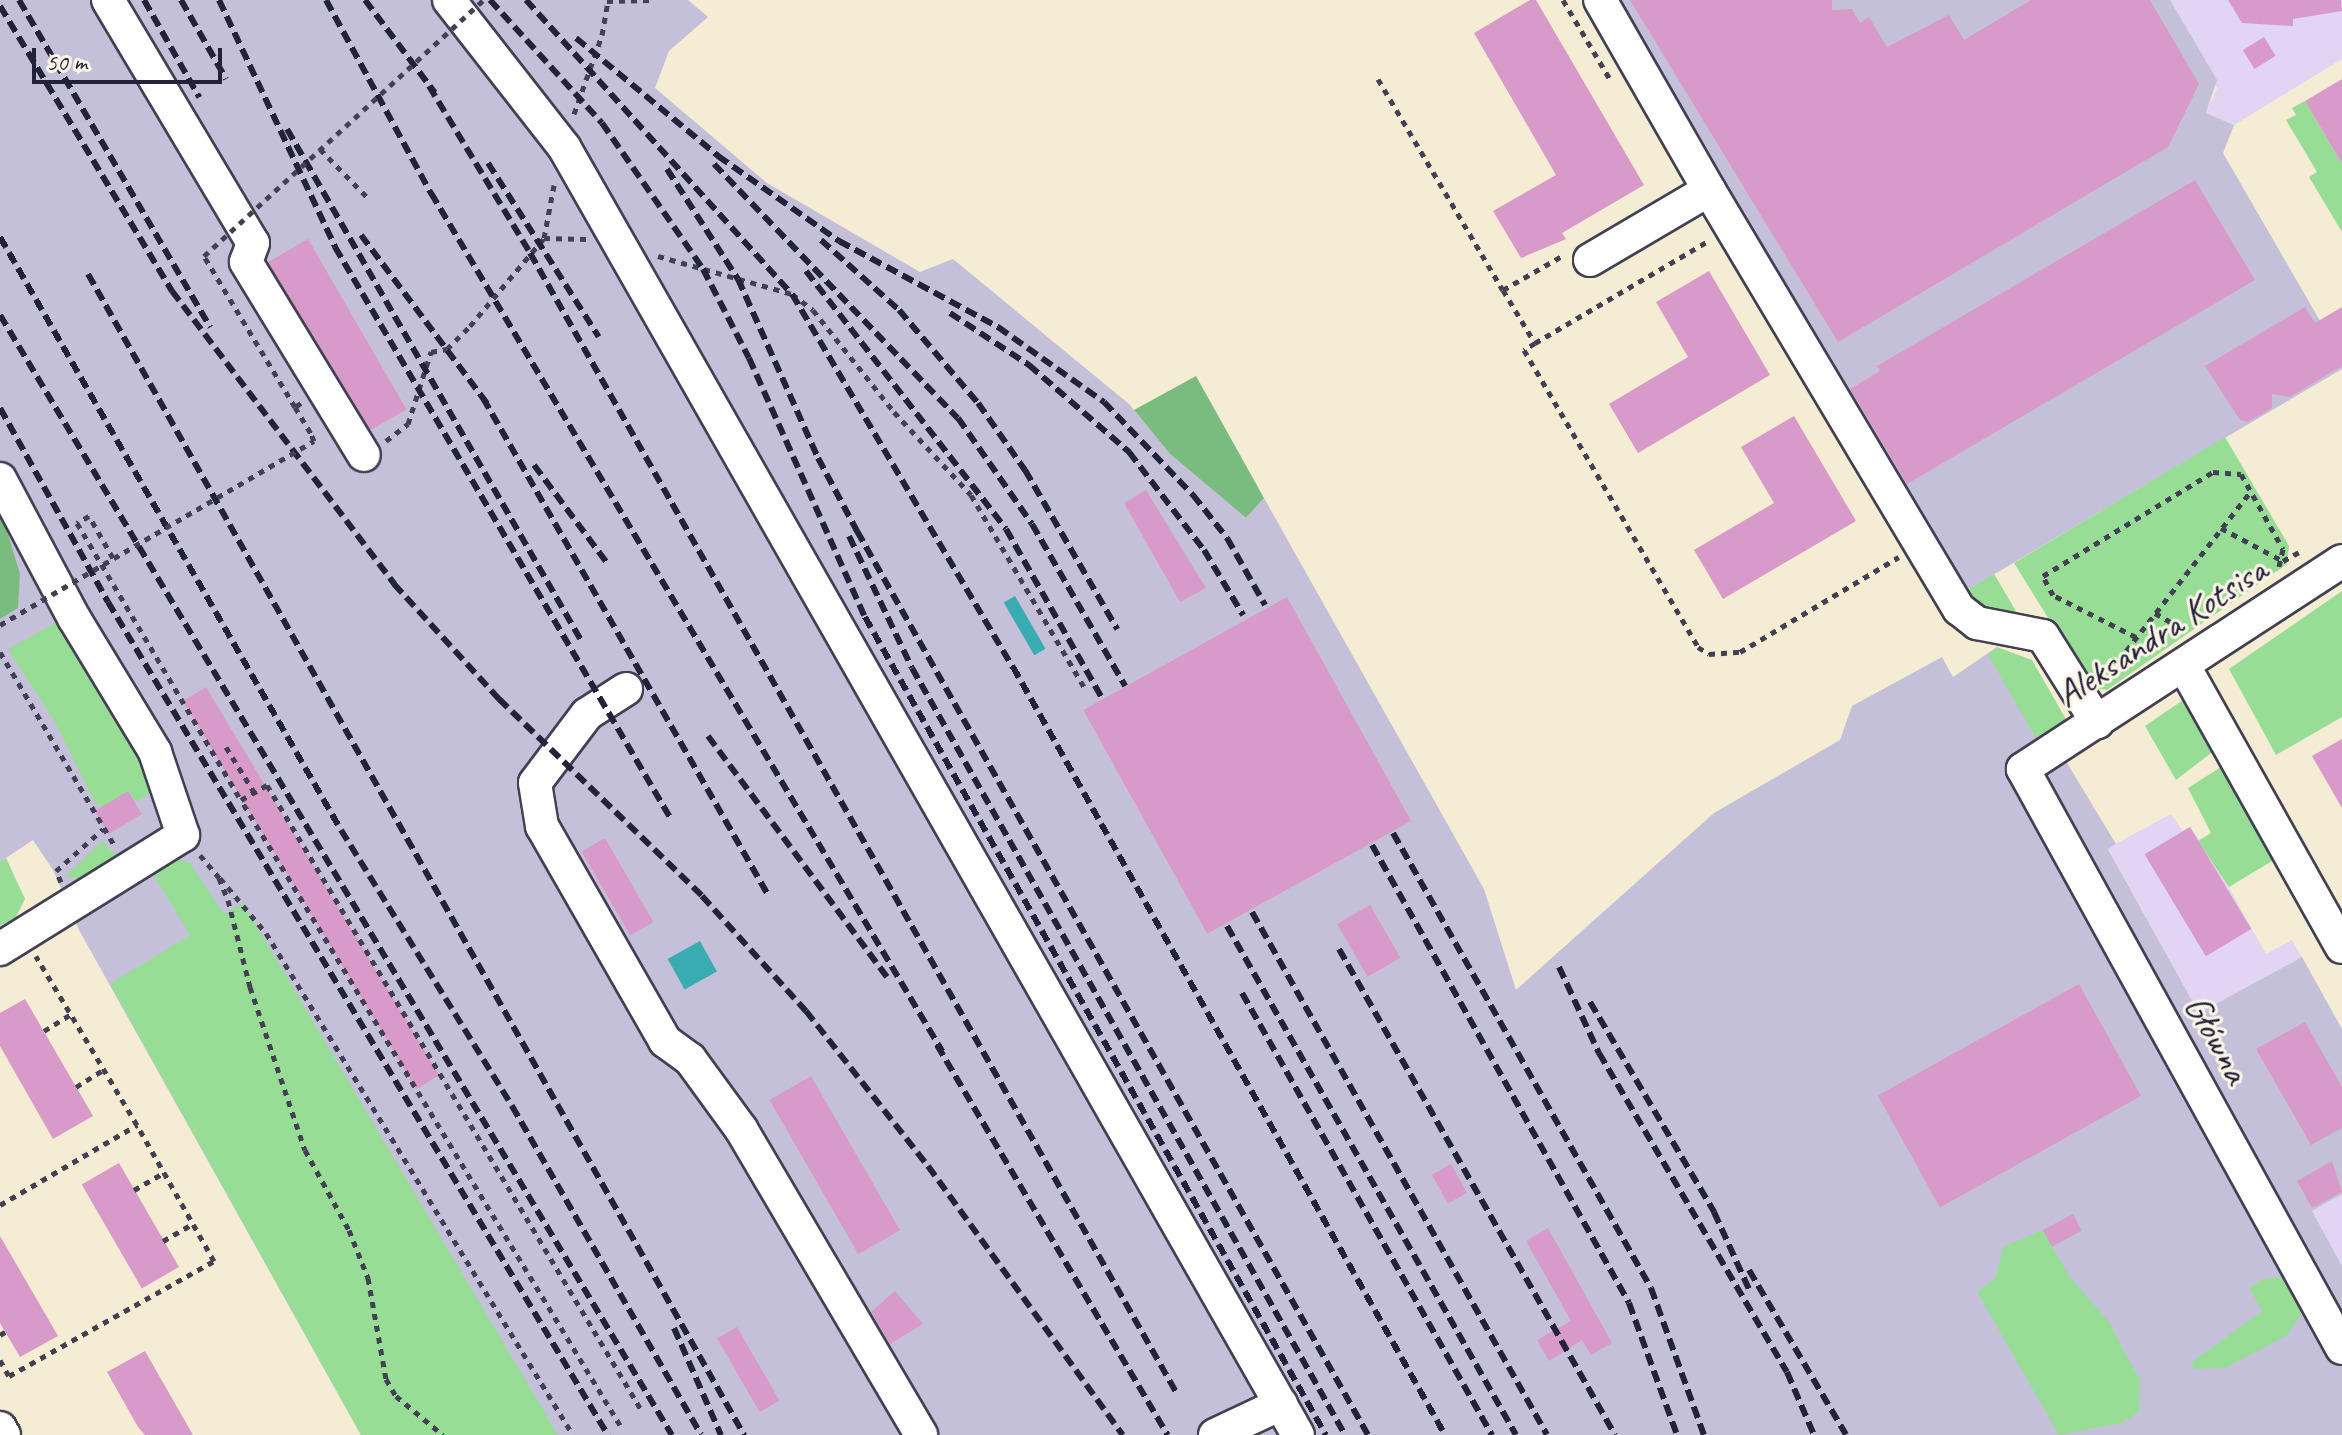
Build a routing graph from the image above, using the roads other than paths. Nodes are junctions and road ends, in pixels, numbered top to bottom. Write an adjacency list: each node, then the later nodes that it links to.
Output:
1 (108, 0): 6 (street)
2 (449, 0): 16 (street)
3 (1600, 0): 4 (street)
4 (1709, 190): 5 (street); 11 (street)
5 (1581, 255)
6 (364, 455)
7 (0, 479): 14 (street)
8 (2342, 561): 9 (street, Aleksandra Kotsisa)
9 (2179, 653): 11 (street, Aleksandra Kotsisa); 13 (street)
10 (626, 689): 19 (street)
11 (2090, 712): 12 (street, Aleksandra Kotsisa)
12 (2023, 769): 15 (street, Główna)
13 (2342, 947)
14 (0, 949)
15 (2342, 1348)
16 (1281, 1404): 20 (street); 21 (street)
17 (0, 1428): 18 (street)
18 (4, 1435)
19 (921, 1435)
20 (1215, 1435)
21 (1298, 1435)

